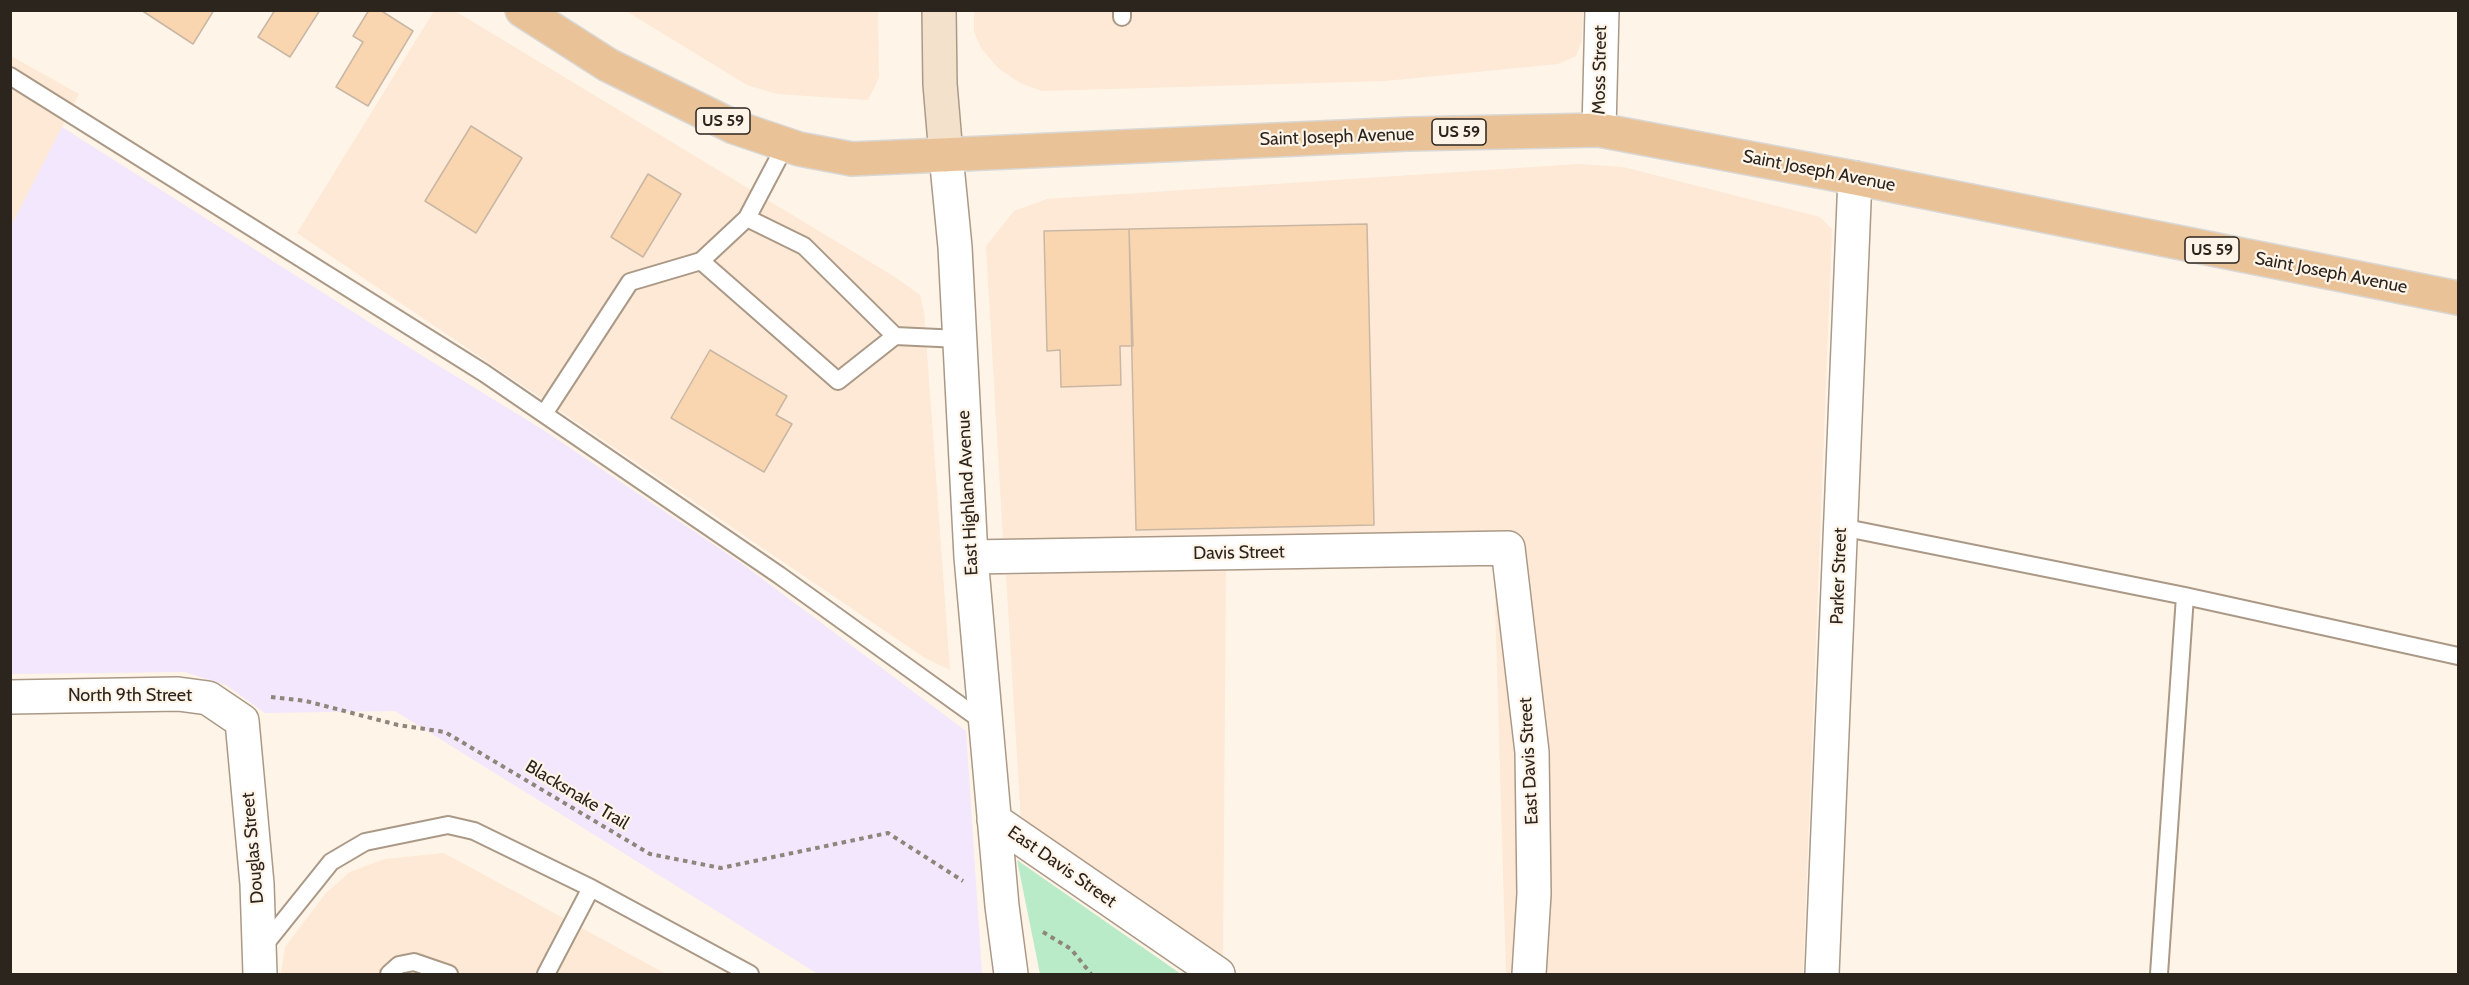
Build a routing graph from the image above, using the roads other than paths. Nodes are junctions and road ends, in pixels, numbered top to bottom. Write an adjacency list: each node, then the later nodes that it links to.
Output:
1 (522, 10): 6 (main road, Saint Joseph Avenue / US 59)
2 (939, 10): 7 (street, East Highland Avenue)
3 (1602, 10): 5 (street, Moss Street)
4 (10, 76): 14 (lane)
5 (1599, 130): 7 (main road, Saint Joseph Avenue / US 59); 8 (main road, Saint Joseph Avenue / US 59)
6 (786, 144): 7 (main road, Saint Joseph Avenue / US 59); 9 (lane)
7 (946, 155): 13 (street, East Highland Avenue)
8 (1855, 178): 11 (main road, Saint Joseph Avenue / US 59); 15 (street, Parker Street)
9 (747, 218): 10 (lane); 12 (lane)
10 (701, 261): 12 (lane); 14 (lane)
11 (2458, 298)
12 (895, 336): 13 (lane)
13 (960, 339): 17 (street, East Highland Avenue)
14 (544, 414): 22 (lane)
15 (1841, 527): 18 (lane); 33 (street, Parker Street)
16 (1508, 548): 17 (street, Davis Street); 32 (street, East Davis Street)
17 (971, 557): 22 (street, East Highland Avenue)
18 (2185, 596): 19 (lane); 34 (lane)
19 (2458, 656)
20 (10, 697): 21 (street, North 9th Street)
21 (251, 708): 25 (street, Douglas Street)
22 (985, 723): 23 (street, East Highland Avenue)
23 (994, 820): 30 (street, East Highland Avenue); 31 (street, East Davis Street)
24 (591, 888): 25 (lane); 28 (lane); 29 (lane)
25 (260, 963)
26 (389, 975): 27 (lane)
27 (449, 975)
28 (546, 975)
29 (750, 975)
30 (1011, 975)
31 (1218, 975)
32 (1529, 975)
33 (1822, 975)
34 (2159, 975)

